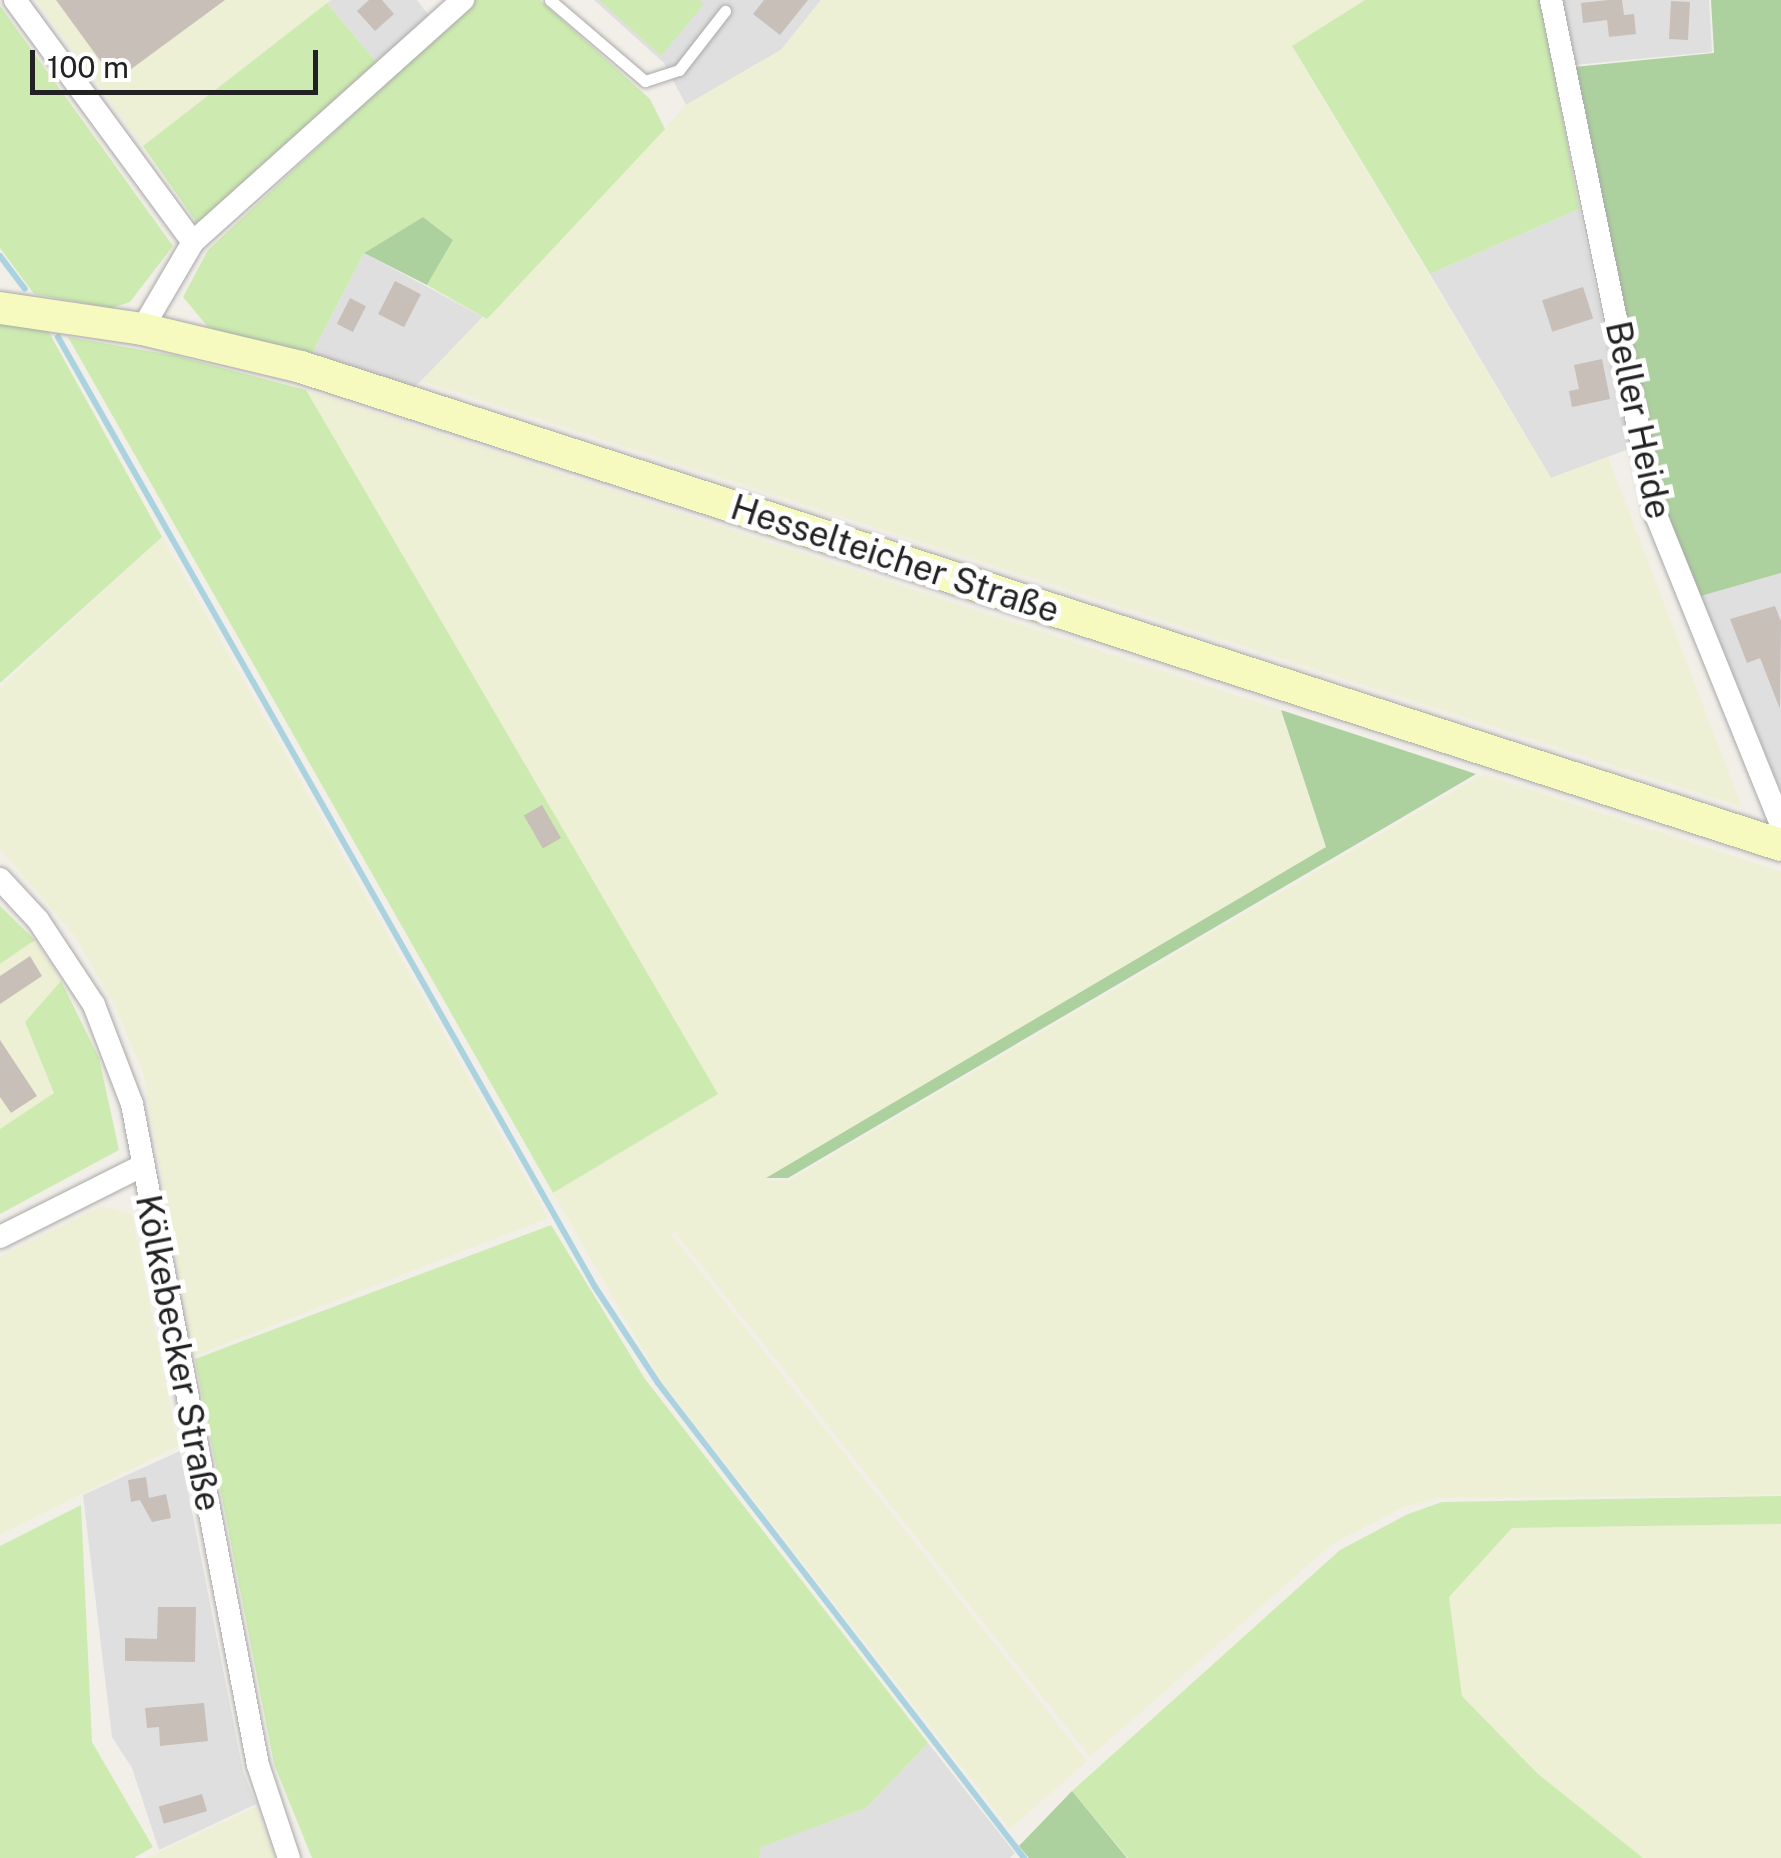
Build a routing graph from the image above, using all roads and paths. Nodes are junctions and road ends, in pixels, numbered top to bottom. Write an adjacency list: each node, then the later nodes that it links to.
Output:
1 (15, 0): 6 (street)
2 (463, 0): 6 (street)
3 (550, 0): 5 (lane)
4 (1551, 0): 9 (street, Beller Heide)
5 (724, 11)
6 (193, 242): 8 (street)
7 (0, 308): 8 (street, Hesselteicher Straße)
8 (142, 329): 10 (street, Hesselteicher Straße)
9 (1781, 824)
10 (1781, 845)
11 (0, 879): 12 (street, Kölkebecker Straße)
12 (142, 1166): 13 (street); 14 (street, Kölkebecker Straße)
13 (0, 1237)
14 (289, 1858)

